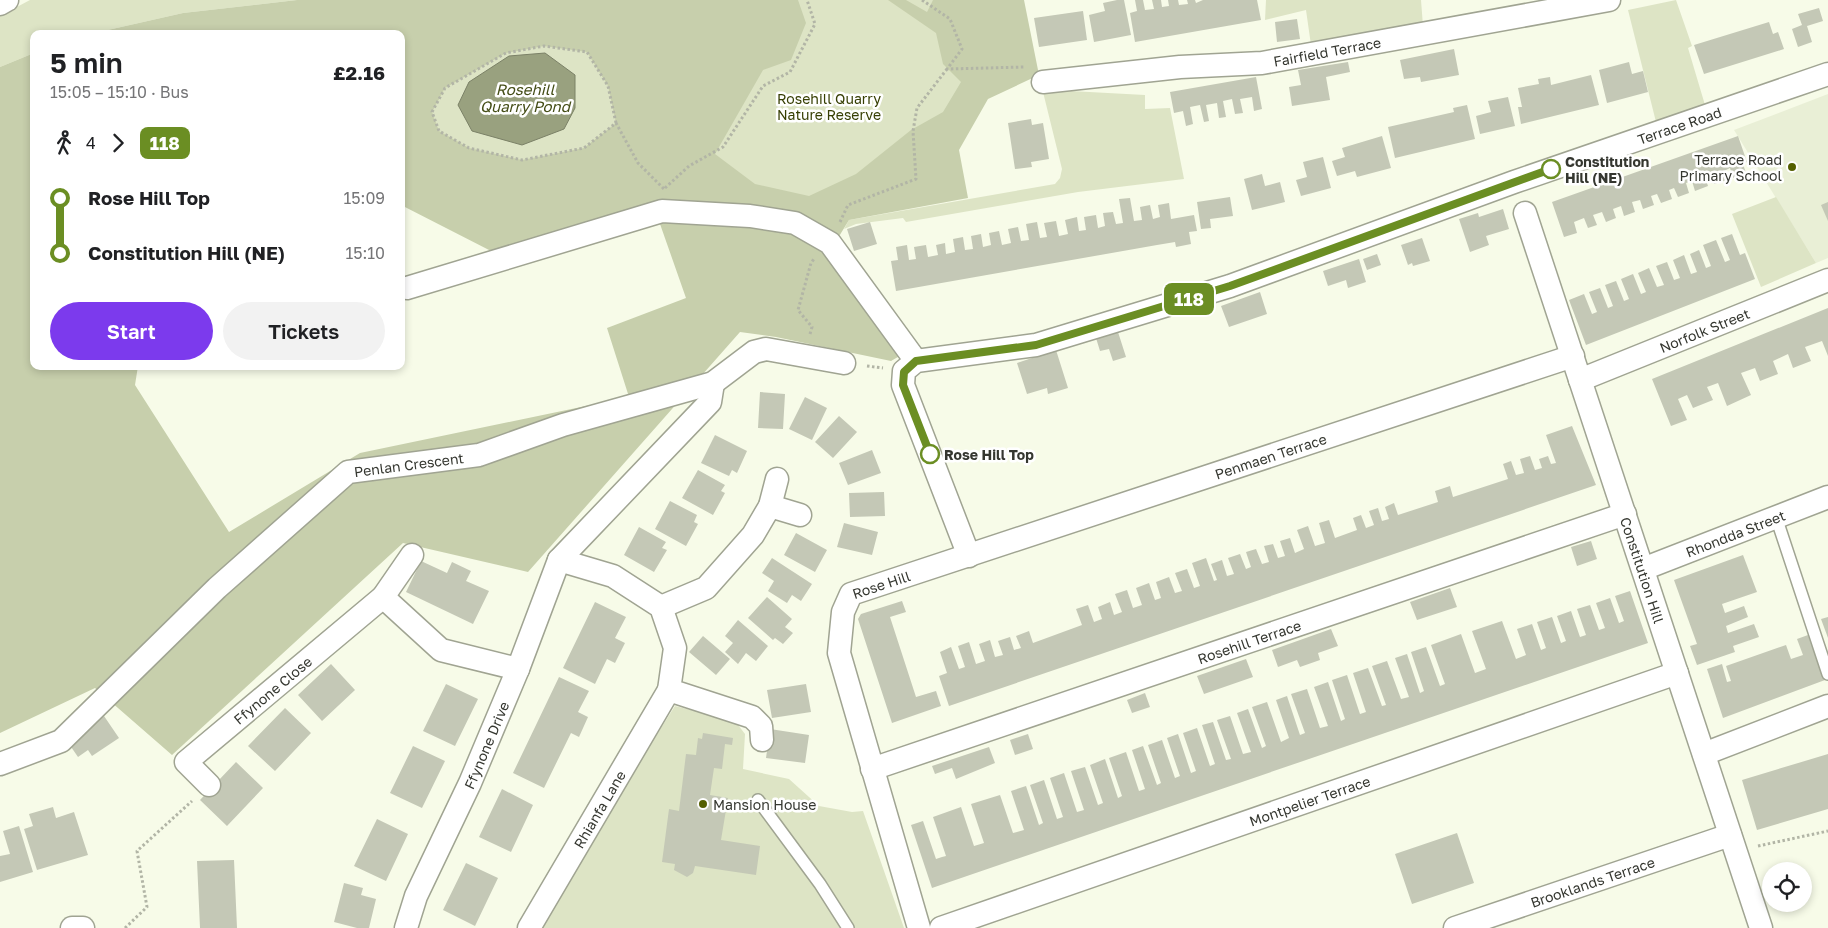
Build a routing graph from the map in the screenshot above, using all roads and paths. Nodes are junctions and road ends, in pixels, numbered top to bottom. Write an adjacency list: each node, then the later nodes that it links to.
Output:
1 (7, 0): 5 (street)
2 (807, 0): 10 (path)
3 (922, 0): 6 (path)
4 (1609, 0): 8 (street, Fairfield Terrace)
5 (0, 4)
6 (947, 69): 8 (path); 12 (path)
7 (1828, 74): 18 (street, Terrace Road)
8 (1043, 82)
9 (616, 123): 9 (path); 10 (path)
10 (663, 200): 12 (street); 14 (street)
11 (1525, 213): 16 (street, Constitution Hill)
12 (830, 243): 15 (path); 18 (street)
13 (1828, 280): 19 (street, Norfolk Street)
14 (407, 288)
15 (809, 338)
16 (1573, 356): 19 (street, Constitution Hill); 28 (street, Penmaen Terrace)
17 (844, 363): 18 (path); 20 (street, Penlan Crescent)
18 (910, 366): 28 (street)
19 (1580, 380): 24 (street, Constitution Hill)
20 (713, 384): 29 (street); 40 (street, Penlan Crescent)
21 (777, 478): 23 (street)
22 (1828, 497): 26 (street, Rhondda Street)
23 (770, 506): 25 (street); 32 (street)
24 (1625, 514): 30 (street, Constitution Hill); 41 (street, Rosehill Terrace)
25 (800, 515)
26 (1776, 517): 30 (street, Rhondda Street); 35 (lane)
27 (412, 555): 31 (street, Ffynone Close)
28 (969, 556): 41 (street, Rose Hill)
29 (559, 560): 32 (street); 33 (street, Ffynone Drive)
30 (1643, 569): 34 (street, Constitution Hill)
31 (383, 597): 33 (street); 42 (street, Ffynone Close)
32 (661, 607): 36 (street)
33 (518, 669): 50 (street, Ffynone Drive)
34 (1677, 673): 39 (street, Constitution Hill); 54 (street, Montpelier Terrace)
35 (1828, 674)
36 (669, 690): 38 (street); 51 (street, Rhianfa Lane)
37 (1828, 706): 39 (street)
38 (762, 740)
39 (1704, 754): 45 (street, Constitution Hill)
40 (0, 764)
41 (872, 770): 53 (street, Rose Hill)
42 (209, 785): 49 (path)
43 (758, 800): 52 (lane)
44 (1828, 831): 46 (path)
45 (1730, 835): 55 (street, Brooklands Terrace); 56 (street, Constitution Hill)
46 (1755, 847)
47 (72, 928): 48 (street)
48 (83, 928)
49 (124, 928)
50 (406, 928)
51 (529, 928)
52 (848, 928)
53 (920, 928)
54 (941, 928)
55 (1455, 928)
56 (1761, 928)

